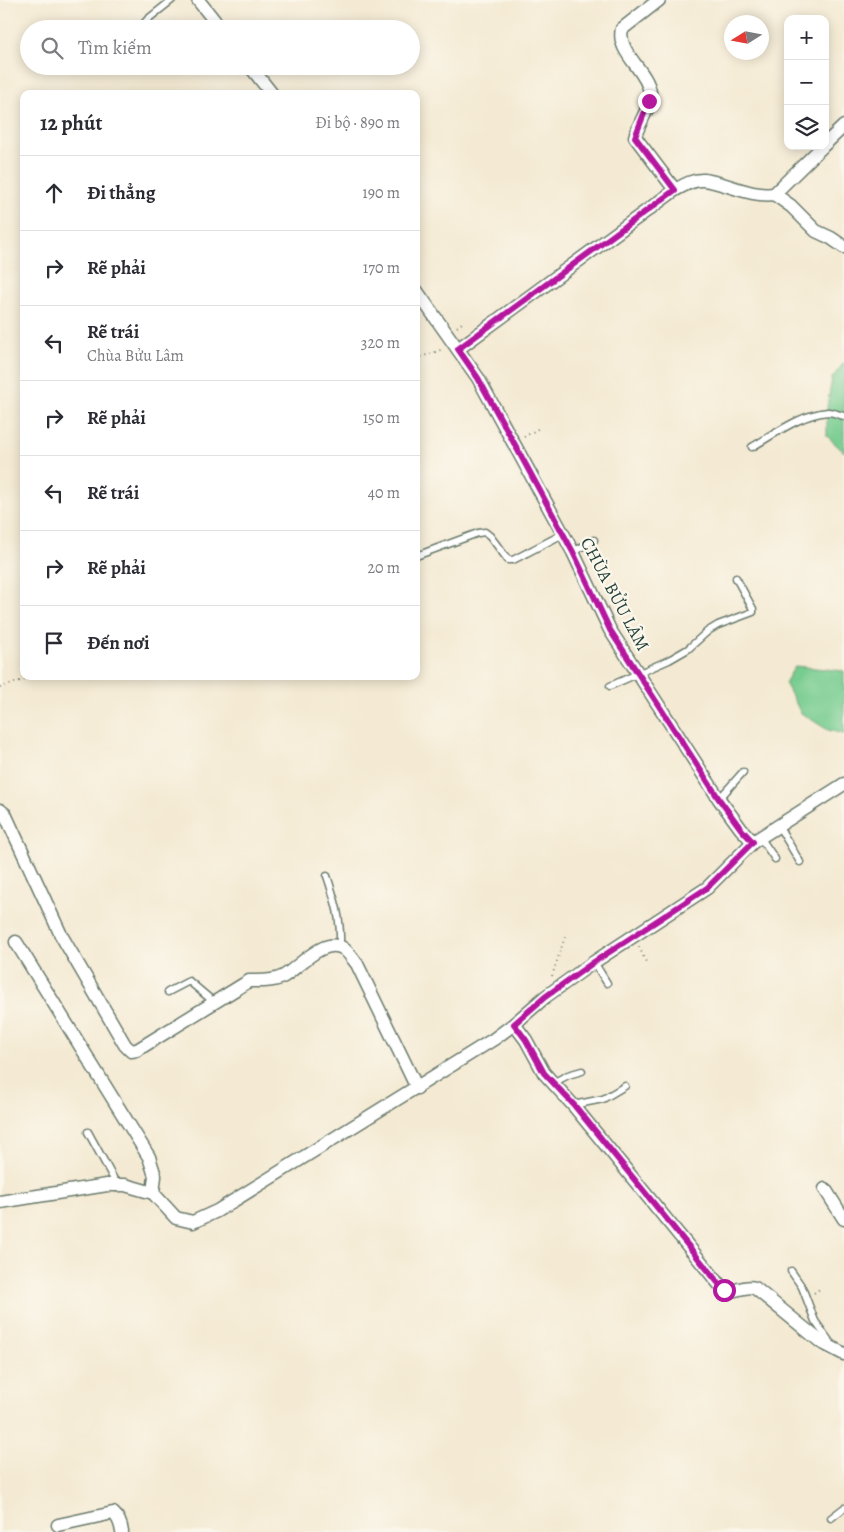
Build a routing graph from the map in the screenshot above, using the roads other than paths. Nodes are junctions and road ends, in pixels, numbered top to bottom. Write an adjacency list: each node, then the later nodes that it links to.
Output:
1 (172, 0): 4 (lane)
2 (198, 0): 5 (street)
3 (659, 0): 11 (street)
4 (147, 20)
5 (214, 20)
6 (257, 75): 7 (street)
7 (269, 90)
8 (844, 126): 9 (street)
9 (829, 140)
10 (819, 150): 12 (street)
11 (675, 190): 12 (street); 15 (street)
12 (774, 194): 13 (street)
13 (844, 247)
14 (420, 296): 15 (street, CHÙA BỬU LÂM)
15 (456, 347): 18 (street, CHÙA BỬU LÂM)
16 (844, 416): 17 (lane)
17 (752, 447)
18 (562, 534): 20 (street, CHÙA BỬU LÂM); 21 (lane)
19 (594, 540): 20 (lane)
20 (573, 552): 23 (street, CHÙA BỬU LÂM)
21 (420, 555)
22 (736, 578): 23 (lane)
23 (637, 673): 24 (lane); 27 (street, CHÙA BỬU LÂM)
24 (610, 686)
25 (743, 772): 27 (lane)
26 (844, 784): 29 (street)
27 (719, 799): 30 (street, CHÙA BỬU LÂM)
28 (0, 810): 39 (street)
29 (778, 825): 30 (street); 32 (lane)
30 (757, 839): 31 (lane); 36 (street)
31 (775, 858)
32 (800, 862)
33 (326, 876): 35 (lane)
34 (16, 942): 49 (street)
35 (340, 947): 39 (street); 44 (street)
36 (594, 962): 37 (lane); 40 (street)
37 (608, 983)
38 (168, 992): 39 (lane)
39 (215, 1003)
40 (514, 1024): 42 (street); 44 (street)
41 (582, 1072): 42 (lane)
42 (553, 1083): 45 (street)
43 (625, 1086): 45 (lane)
44 (418, 1088): 49 (street)
45 (574, 1105): 53 (street)
46 (88, 1132): 47 (lane)
47 (117, 1185): 49 (street); 50 (street)
48 (825, 1189): 51 (street)
49 (153, 1193)
50 (0, 1202)
51 (844, 1219)
52 (791, 1271): 53 (lane)
53 (840, 1352)
54 (844, 1508): 55 (lane)
55 (831, 1518)
56 (58, 1525): 57 (street)
57 (122, 1532)

